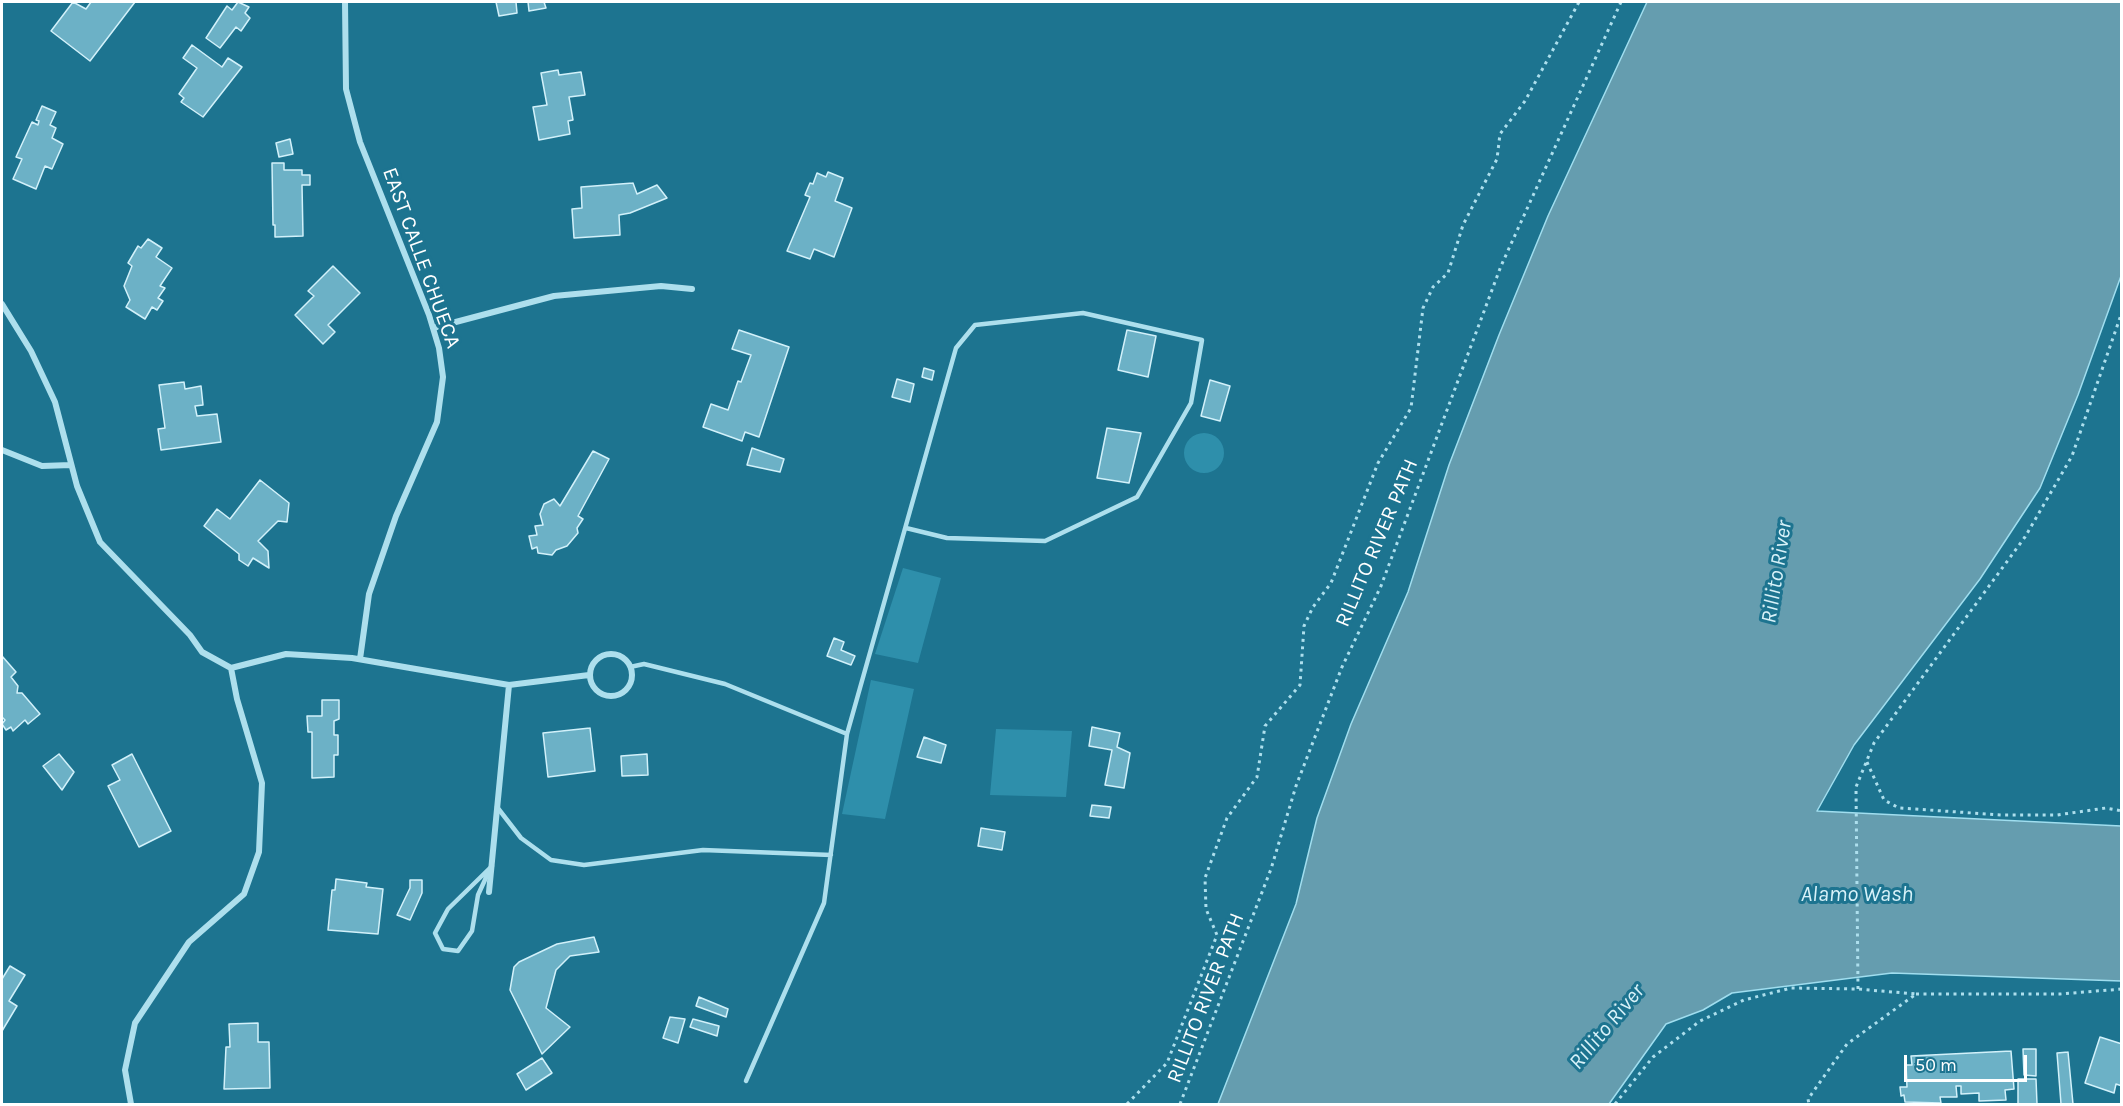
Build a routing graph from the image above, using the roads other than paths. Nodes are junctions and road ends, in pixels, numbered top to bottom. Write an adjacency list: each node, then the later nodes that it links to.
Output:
1 (345, 2): 4 (street, EAST CALLE CHUECA)
2 (692, 289): 4 (street)
3 (2, 304): 6 (street)
4 (433, 328): 8 (street, EAST CALLE CHUECA)
5 (2, 450): 6 (street)
6 (71, 465): 10 (street)
7 (906, 528): 7 (lane); 13 (lane)
8 (360, 659): 10 (street); 12 (street)
9 (630, 667): 11 (street); 11 (street); 13 (lane)
10 (231, 668): 19 (street)
11 (590, 675): 12 (street)
12 (509, 685): 14 (street)
13 (847, 734): 15 (lane)
14 (496, 807): 15 (lane); 16 (street)
15 (831, 855): 18 (lane)
16 (491, 867): 16 (lane); 17 (street)
17 (489, 892)
18 (746, 1081)
19 (131, 1104)

